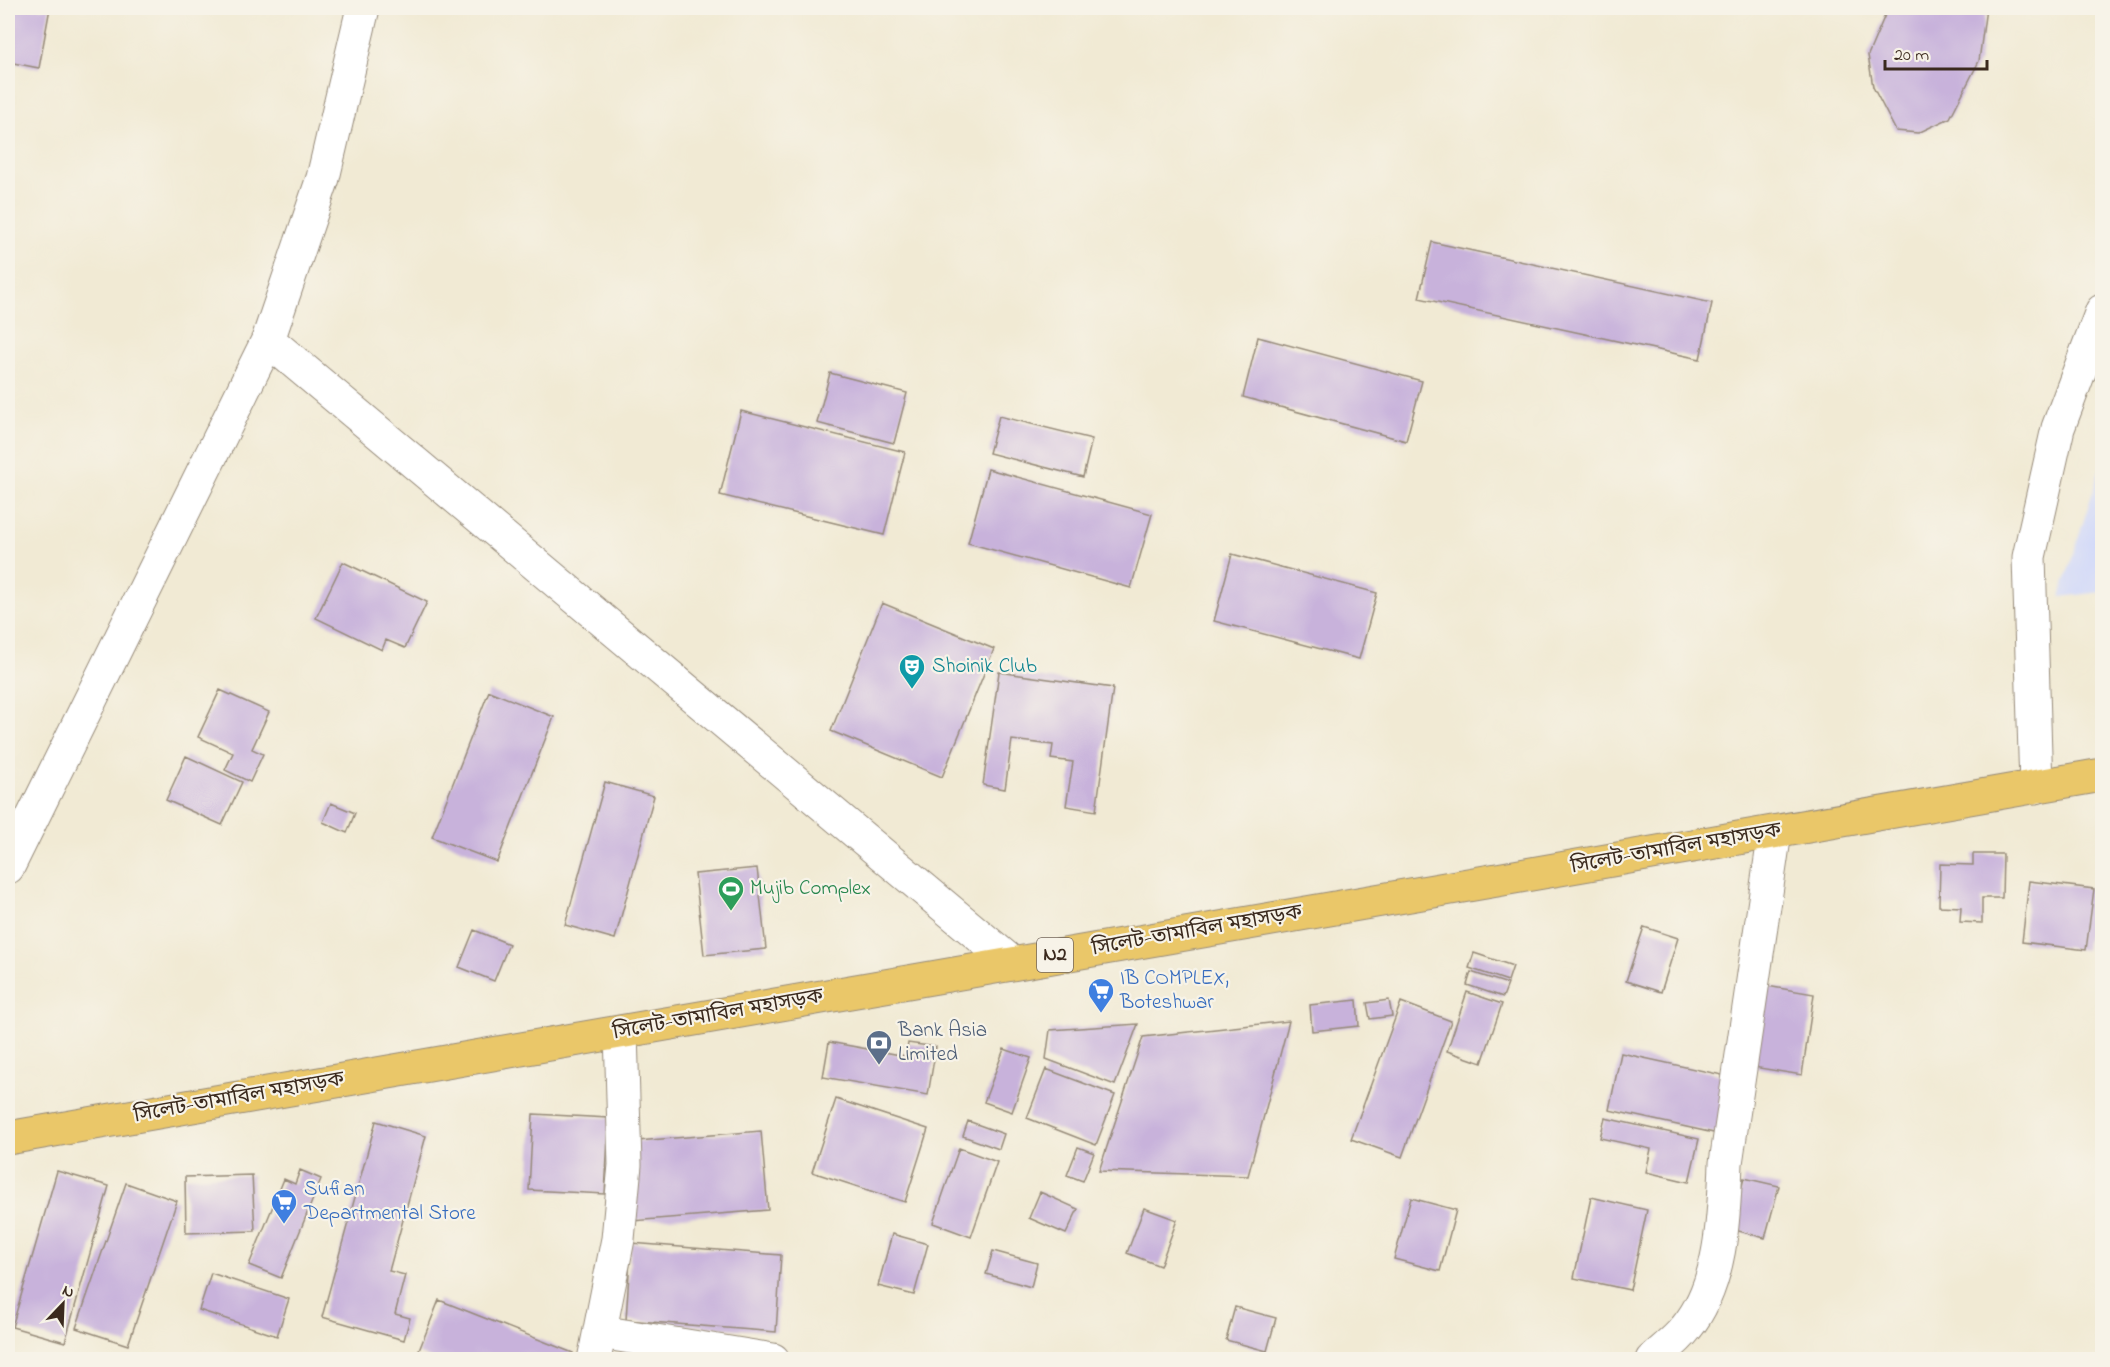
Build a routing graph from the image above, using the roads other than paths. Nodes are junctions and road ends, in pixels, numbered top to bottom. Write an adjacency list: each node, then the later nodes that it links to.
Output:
1 (363, 8): 3 (street)
2 (2103, 311): 5 (street)
3 (268, 340): 7 (street); 8 (street)
4 (2103, 775): 5 (highway, সিলেট-তামাবিল মহাসড়ক / N2)
5 (2036, 787): 6 (highway, সিলেট-তামাবিল মহাসড়ক / N2)
6 (1775, 832): 8 (highway, সিলেট-তামাবিল মহাসড়ক / N2); 13 (street)
7 (8, 867)
8 (1012, 963): 9 (highway, সিলেট-তামাবিল মহাসড়ক / N2)
9 (621, 1032): 10 (highway, সিলেট-তামাবিল মহাসড়ক / N2); 11 (street)
10 (8, 1138)
11 (597, 1346): 12 (street)
12 (774, 1359)
13 (1652, 1359)

